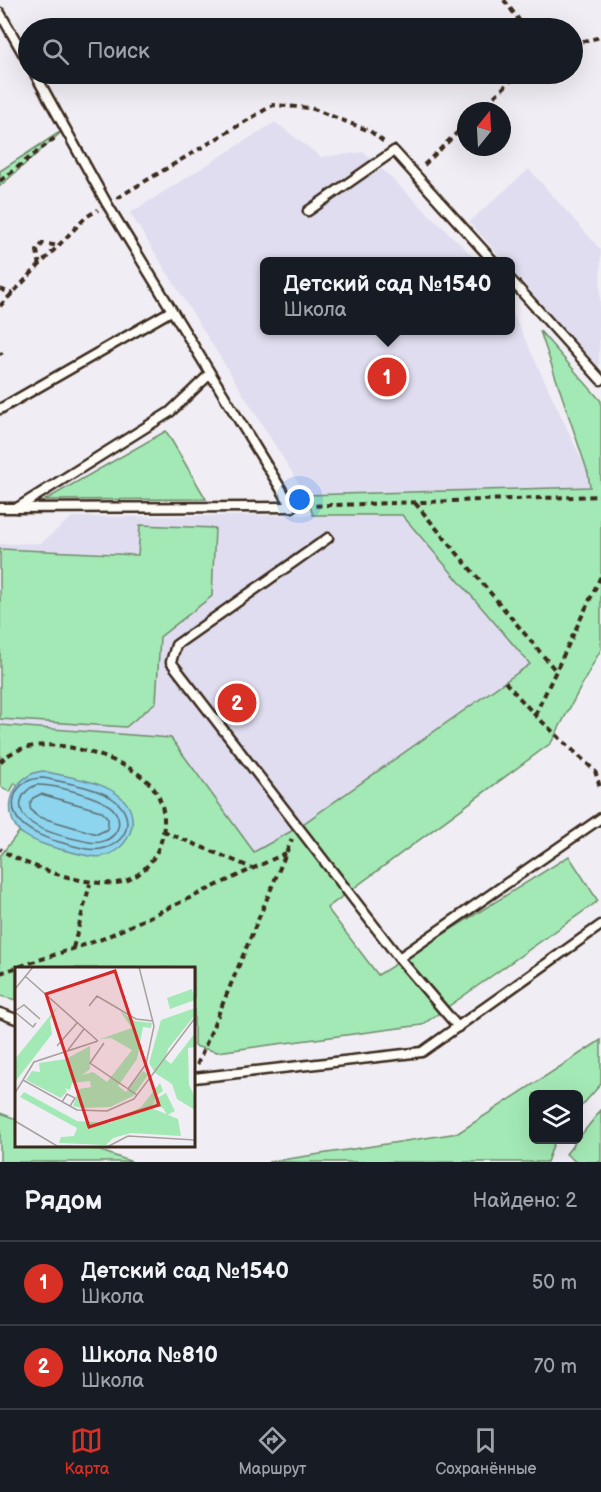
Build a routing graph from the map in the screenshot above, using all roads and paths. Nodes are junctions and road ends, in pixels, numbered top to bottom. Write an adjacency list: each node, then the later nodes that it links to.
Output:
1 (504, 0): 3 (path)
2 (0, 13): 6 (lane)
3 (518, 18)
4 (601, 37): 5 (path)
5 (583, 42)
6 (18, 44)
7 (41, 84): 10 (lane)
8 (507, 84): 9 (path)
9 (488, 102)
10 (66, 128): 14 (path); 15 (lane)
11 (457, 133): 13 (path)
12 (394, 151): 13 (lane); 15 (path); 16 (lane)
13 (415, 174): 18 (lane)
14 (0, 181)
15 (107, 204): 17 (path); 24 (lane)
16 (308, 211)
17 (58, 246): 19 (path); 19 (path)
18 (490, 257)
19 (40, 266): 22 (path)
20 (515, 285): 26 (lane)
21 (0, 289): 22 (path)
22 (13, 294): 23 (path)
23 (0, 306)
24 (171, 311): 25 (lane); 27 (lane)
25 (210, 374): 30 (lane); 32 (lane)
26 (601, 380)
27 (0, 409)
28 (601, 496): 29 (path)
29 (415, 503): 30 (path); 35 (path)
30 (292, 507): 32 (lane)
31 (0, 508): 32 (lane)
32 (17, 508)
33 (328, 538): 41 (lane)
34 (601, 576): 35 (path)
35 (556, 671): 37 (path)
36 (505, 682): 37 (path)
37 (535, 715): 39 (path)
38 (0, 762): 42 (path)
39 (601, 790)
40 (601, 818): 49 (lane)
41 (297, 828): 44 (path); 49 (lane)
42 (163, 831): 45 (path); 46 (path)
43 (0, 849): 46 (path)
44 (286, 853): 45 (path); 56 (path)
45 (252, 868): 48 (path)
46 (90, 884): 48 (path)
47 (601, 925): 55 (lane)
48 (73, 949): 50 (path)
49 (399, 958): 55 (lane)
50 (18, 967)
51 (15, 968): 52 (path)
52 (0, 973)
53 (0, 1013): 54 (lane)
54 (15, 1019)
55 (458, 1027): 57 (lane)
56 (195, 1074)
57 (195, 1076)

